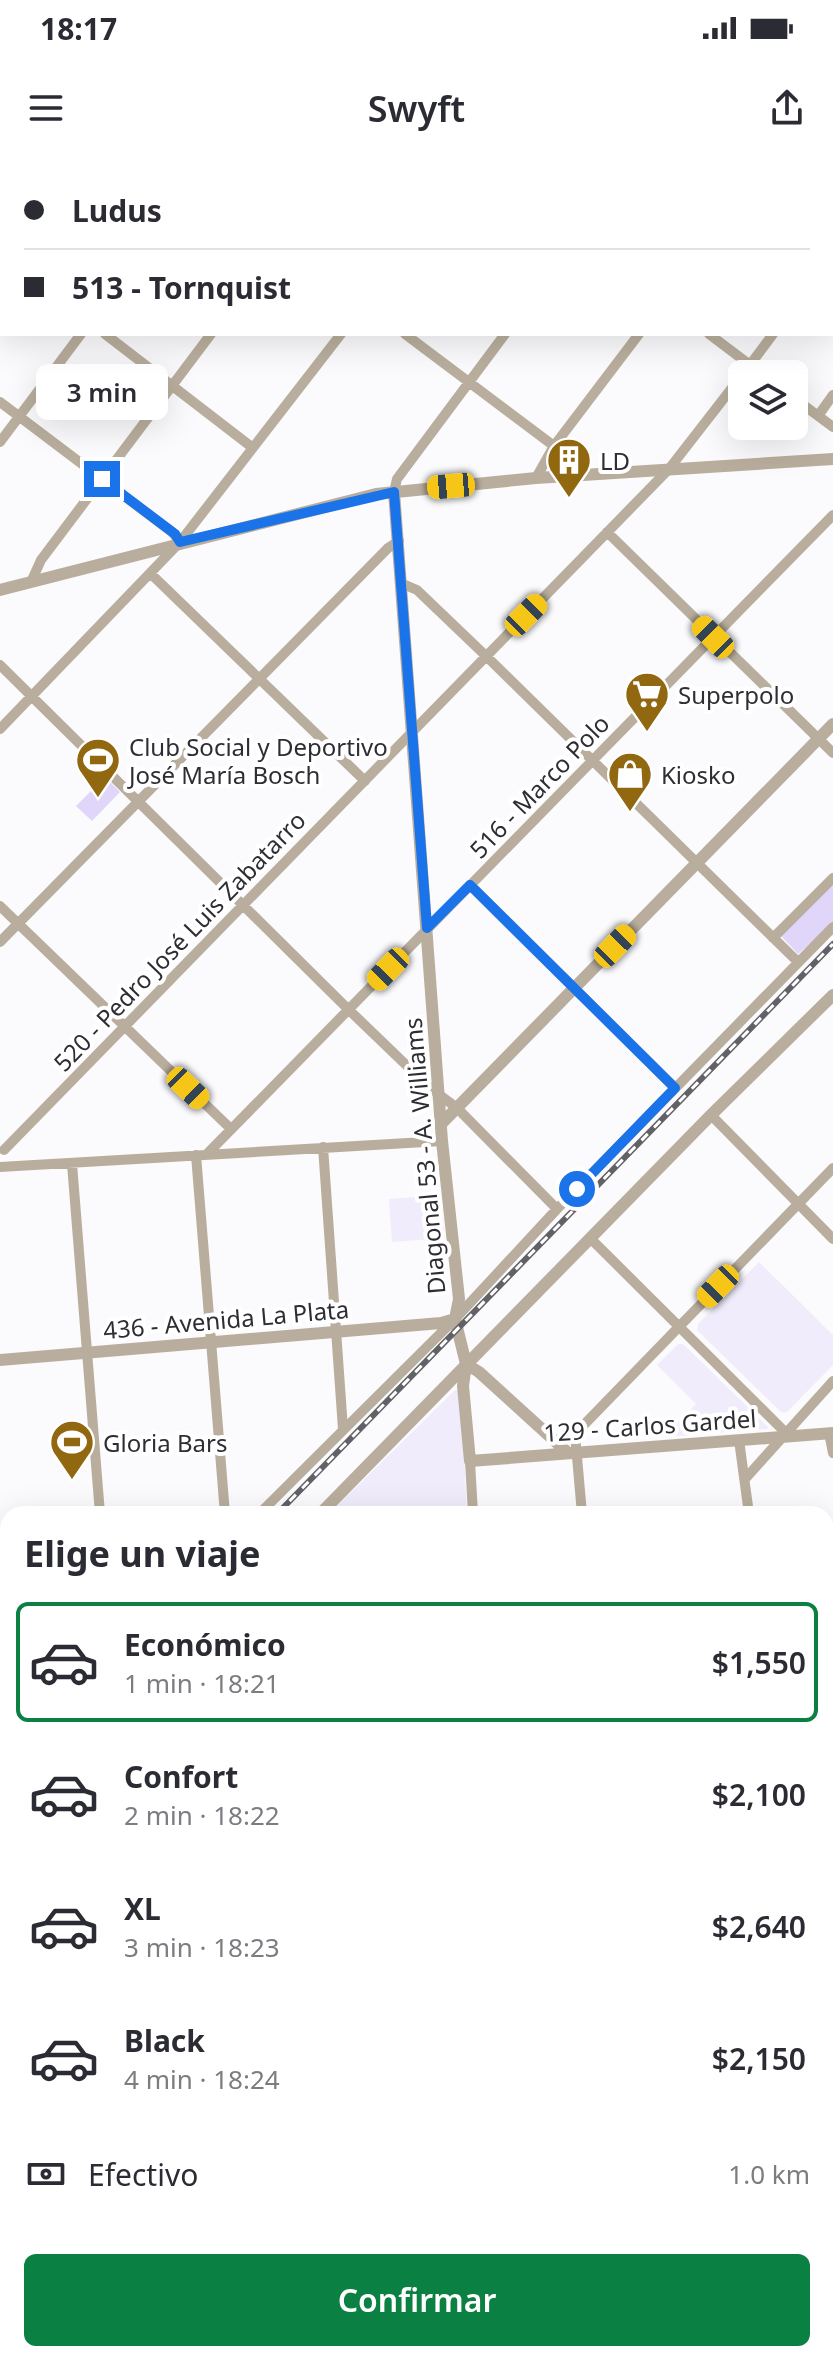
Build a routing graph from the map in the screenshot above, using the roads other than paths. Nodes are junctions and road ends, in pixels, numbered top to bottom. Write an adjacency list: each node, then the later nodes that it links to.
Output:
1 (80, 336): 19 (street)
2 (108, 336): 13 (street)
3 (209, 336): 13 (street)
4 (339, 336): 23 (street)
5 (408, 336): 12 (street)
6 (504, 336): 12 (street)
7 (637, 336): 22 (street)
8 (711, 336): 10 (street)
9 (771, 336): 11 (street, 520 - Pedro José Luis Zabatarro)
10 (734, 360)
11 (753, 360)
12 (469, 382): 22 (street); 28 (street)
13 (172, 385): 23 (street); 27 (street)
14 (728, 393): 25 (street, 520 - Pedro José Luis Zabatarro)
15 (833, 395): 18 (street)
16 (0, 402): 19 (street)
17 (808, 408): 18 (street)
18 (818, 416): 20 (street)
19 (19, 417): 21 (street); 27 (street)
20 (833, 427)
21 (0, 442)
22 (554, 446): 26 (street)
23 (253, 448): 32 (street)
24 (833, 459): 25 (street)
25 (669, 469): 26 (street); 30 (street, 520 - Pedro José Luis Zabatarro)
26 (536, 478): 28 (street)
27 (102, 479): 32 (street); 34 (street)
28 (394, 492): 31 (street, Diagonal 53 - A. Williams); 32 (street)
29 (833, 515): 37 (street, 516 - Marco Polo)
30 (607, 532): 37 (street); 38 (street, 520 - Pedro José Luis Zabatarro)
31 (399, 541): 35 (street, Diagonal 53 - A. Williams); 40 (street)
32 (180, 542): 33 (street); 34 (street)
33 (151, 574): 40 (street); 41 (street)
34 (31, 582): 36 (street)
35 (403, 584): 38 (street); 44 (street, Diagonal 53 - A. Williams)
36 (0, 590)
37 (713, 637): 45 (street); 47 (street, 516 - Marco Polo)
38 (486, 656): 44 (street, 520 - Pedro José Luis Zabatarro); 47 (street)
39 (0, 665): 41 (street)
40 (261, 678): 48 (street); 49 (street)
41 (32, 697): 43 (street); 49 (street)
42 (833, 724): 45 (street)
43 (0, 729)
44 (413, 729): 48 (street, 520 - Pedro José Luis Zabatarro); 57 (street, Diagonal 53 - A. Williams)
45 (818, 739): 46 (street); 50 (street)
46 (833, 753)
47 (592, 761): 50 (street); 52 (street, 516 - Marco Polo)
48 (365, 781): 53 (street, 520 - Pedro José Luis Zabatarro)
49 (138, 800): 53 (street); 55 (street)
50 (696, 863): 58 (street); 61 (street)
51 (833, 878): 58 (street)
52 (470, 885): 57 (street, 516 - Marco Polo); 61 (street)
53 (243, 905): 63 (street); 64 (street, 520 - Pedro José Luis Zabatarro)
54 (0, 906): 55 (street)
55 (18, 924): 59 (street); 64 (street)
56 (833, 927): 60 (street)
57 (427, 928): 63 (street, 516 - Marco Polo); 66 (street, Diagonal 53 - A. Williams)
58 (773, 938): 60 (street)
59 (0, 942)
60 (798, 962): 65 (street)
61 (575, 987): 65 (street); 67 (street)
62 (833, 995): 68 (street)
63 (349, 1010): 66 (street); 70 (street, 516 - Marco Polo)
64 (124, 1026): 70 (street); 73 (street, 520 - Pedro José Luis Zabatarro)
65 (675, 1088): 80 (street)
66 (439, 1095): 67 (street); 69 (street, Diagonal 53 - A. Williams)
67 (457, 1108): 69 (street); 80 (street)
68 (711, 1115): 79 (street); 81 (street)
69 (442, 1123): 71 (street, Diagonal 53 - A. Williams)
70 (231, 1129): 74 (street, 516 - Marco Polo)
71 (442, 1141): 72 (street); 83 (street, Diagonal 53 - A. Williams)
72 (323, 1147): 74 (street); 85 (street)
73 (2, 1148): 76 (street)
74 (202, 1154): 75 (street); 86 (street)
75 (72, 1164): 76 (street); 87 (street)
76 (21, 1166): 77 (street)
77 (0, 1167)
78 (833, 1168): 79 (street)
79 (798, 1205): 82 (street); 84 (street)
80 (557, 1209): 83 (street)
81 (590, 1238): 84 (street); 89 (street)
82 (833, 1239)
83 (455, 1319): 85 (street, 436 - Avenida La Plata); 89 (street, Diagonal 53 - A. Williams); 91 (street)
84 (679, 1327): 93 (street); 95 (street)
85 (337, 1333): 86 (street, 436 - Avenida La Plata); 91 (street)
86 (213, 1343): 87 (street, 436 - Avenida La Plata); 100 (street)
87 (87, 1353): 88 (street, 436 - Avenida La Plata); 99 (street)
88 (0, 1360)
89 (466, 1364): 95 (street); 97 (street, Diagonal 53 - A. Williams); 102 (street)
90 (833, 1381): 93 (street)
91 (343, 1429): 101 (street)
92 (831, 1433): 93 (street, 129 - Carlos Gardel); 96 (street)
93 (782, 1434): 94 (street, 129 - Carlos Gardel); 98 (street)
94 (739, 1440): 95 (street, 129 - Carlos Gardel); 98 (street)
95 (572, 1452): 97 (street, 129 - Carlos Gardel); 104 (street)
96 (833, 1453)
97 (470, 1461): 103 (street)
98 (745, 1479): 105 (street)
99 (99, 1506)
100 (224, 1506)
101 (267, 1506)
102 (328, 1506)
103 (473, 1506)
104 (581, 1506)
105 (748, 1506)

